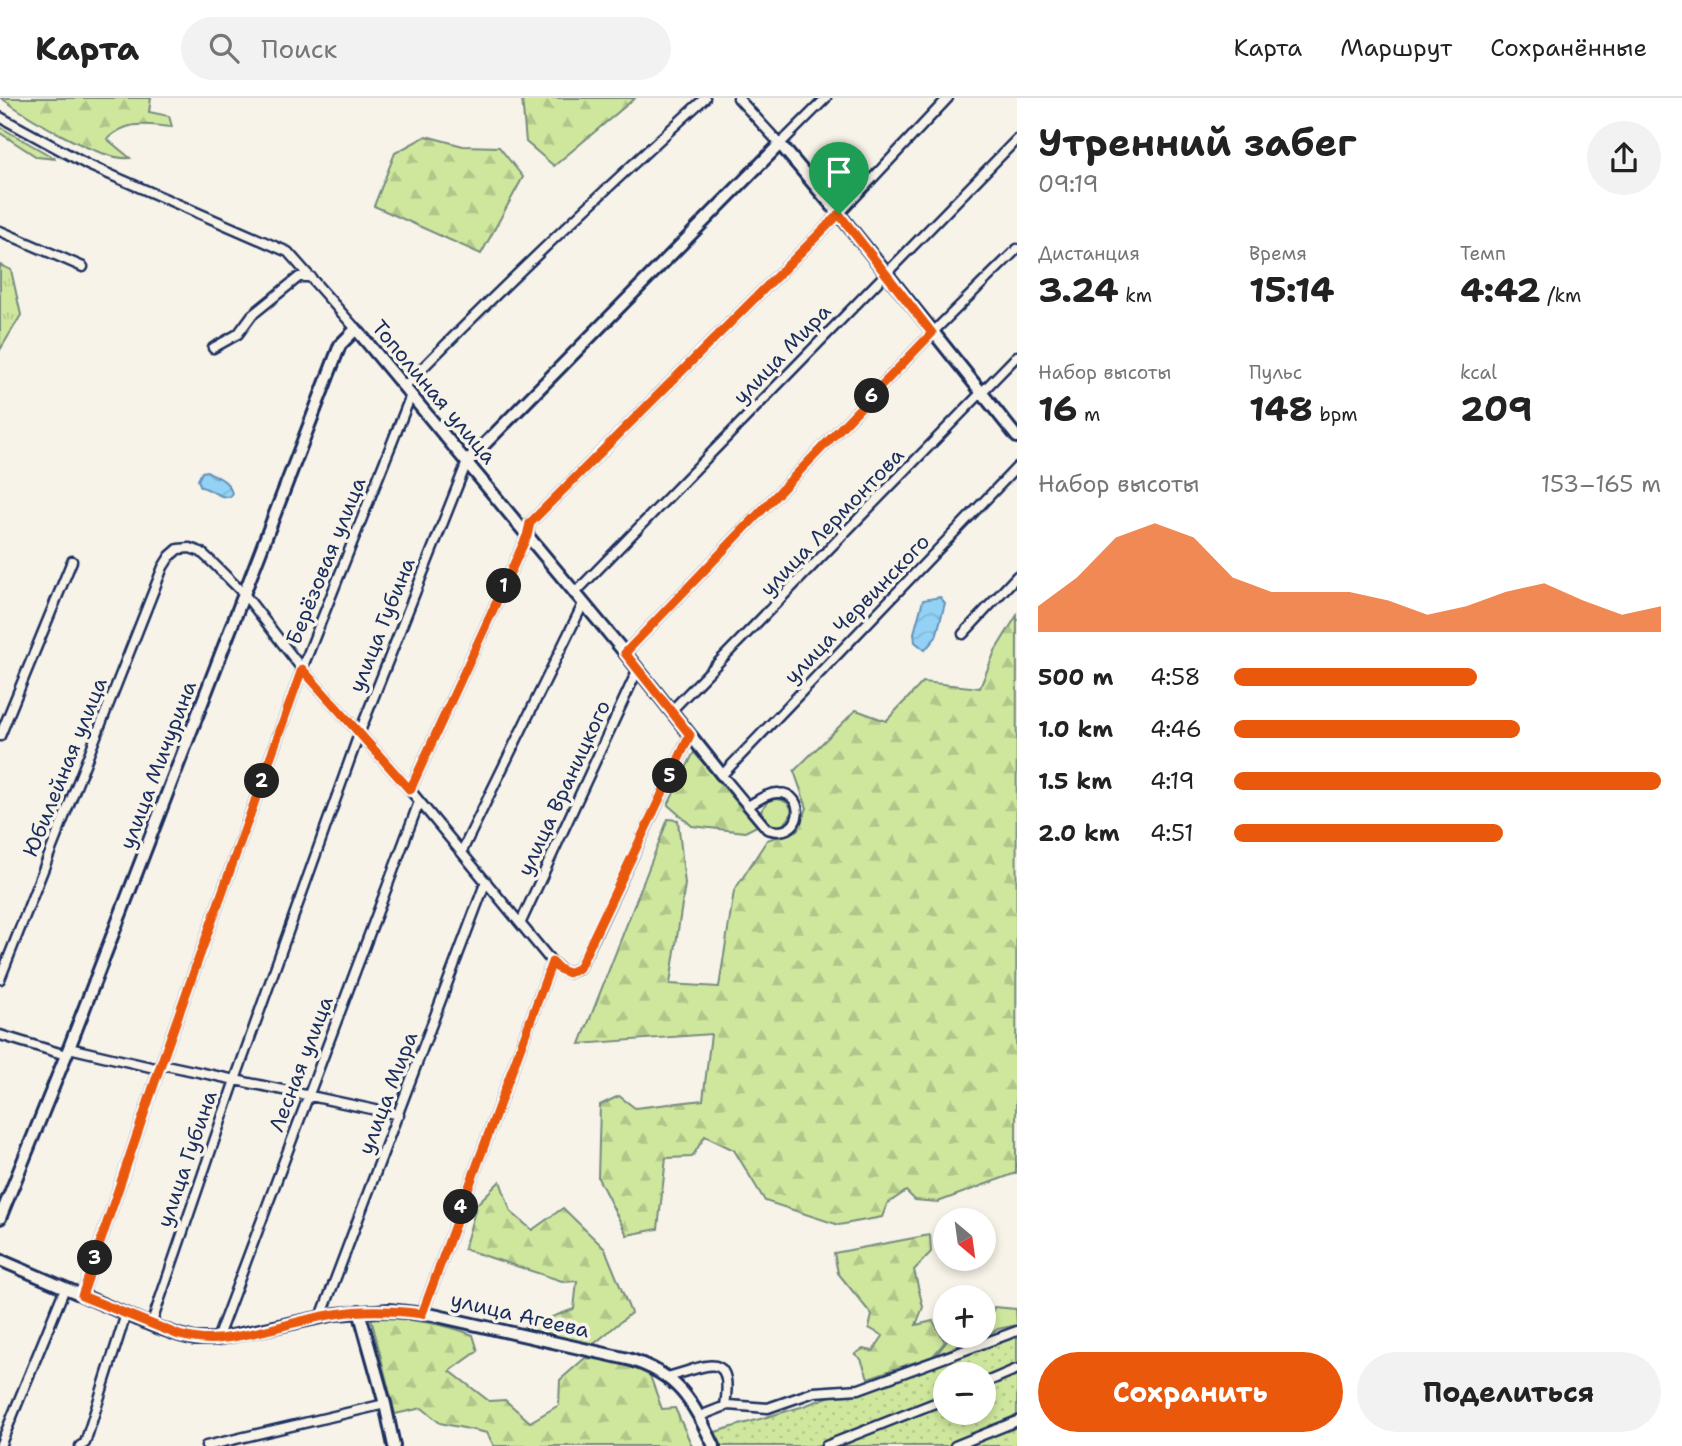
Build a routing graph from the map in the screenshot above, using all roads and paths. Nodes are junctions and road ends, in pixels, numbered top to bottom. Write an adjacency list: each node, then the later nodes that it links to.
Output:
1 (705, 98): 18 (street, Берёзовая улица)
2 (738, 98): 7 (street)
3 (825, 98): 7 (street, улица Губина)
4 (948, 98): 8 (street)
5 (0, 117): 13 (street, Тополиная улица)
6 (1017, 139): 12 (street, улица Мира)
7 (780, 144): 8 (street); 21 (street, улица Губина)
8 (839, 214): 12 (street); 23 (street)
9 (0, 231): 11 (street)
10 (1017, 249): 15 (street)
11 (83, 267)
12 (885, 273): 15 (street); 26 (street, улица Мира)
13 (311, 277): 14 (street, Тополиная улица); 16 (street)
14 (356, 329): 18 (street, Тополиная улица); 27 (street, улица Мичурина)
15 (932, 333): 19 (street); 30 (street)
16 (213, 348)
17 (1017, 356): 19 (street, улица Лермонтова)
18 (408, 391): 21 (street, Тополиная улица); 31 (street, Берёзовая улица)
19 (981, 393): 20 (street); 33 (street, улица Лермонтова)
20 (1017, 437)
21 (467, 463): 23 (street, Тополиная улица); 34 (street, улица Губина)
22 (1017, 467): 37 (street, улица Червинского)
23 (527, 536): 26 (street, Тополиная улица); 38 (street)
24 (72, 561): 36 (street)
25 (1017, 576): 29 (street)
26 (574, 594): 28 (street, Тополиная улица)
27 (245, 595): 31 (street); 45 (street, Юбилейная улица); 47 (street, улица Мичурина)
28 (583, 604): 30 (street, Тополиная улица); 41 (street)
29 (963, 634)
30 (625, 653): 32 (street, Тополиная улица)
31 (302, 669): 34 (street); 48 (street, Берёзовая улица)
32 (638, 669): 33 (street, Тополиная улица); 43 (street, улица Враницкого)
33 (671, 711): 35 (street, Тополиная улица)
34 (359, 734): 38 (street); 49 (street, улица Губина)
35 (690, 735): 37 (street, Тополиная улица); 44 (street)
36 (0, 736)
37 (722, 775): 40 (street, Тополиная улица)
38 (410, 790): 39 (street)
39 (419, 802): 41 (street); 50 (street, Лесная улица)
40 (748, 806): 40 (street, Тополиная улица)
41 (462, 851): 42 (street)
42 (486, 881): 43 (street); 51 (street, улица Мира)
43 (521, 922): 44 (street)
44 (552, 962): 58 (street)
45 (0, 979)
46 (0, 1035): 47 (street)
47 (67, 1051): 48 (street); 52 (street, улица Мичурина)
48 (160, 1067): 49 (street); 55 (street, Берёзовая улица)
49 (235, 1080): 50 (street); 60 (street, улица Губина)
50 (308, 1095): 51 (street); 62 (street, Лесная улица)
51 (399, 1115): 59 (street, улица Мира)
52 (0, 1218)
53 (0, 1260): 54 (street, улица Агеева)
54 (65, 1288): 55 (street, улица Агеева); 72 (street)
55 (82, 1296): 57 (street, улица Агеева)
56 (359, 1311): 58 (street, улица Агеева); 59 (street, улица Агеева); 66 (street)
57 (126, 1314): 60 (street, улица Агеева); 71 (street)
58 (422, 1314): 64 (street, улица Агеева)
59 (321, 1317): 62 (street, улица Агеева)
60 (151, 1325): 62 (street, улица Агеева)
61 (1017, 1331): 68 (street)
62 (216, 1339)
63 (1017, 1369): 65 (street)
64 (667, 1377): 68 (street); 69 (street, улица Агеева)
65 (996, 1378)
66 (385, 1404): 73 (street); 74 (street)
67 (933, 1404): 76 (street)
68 (725, 1406): 69 (street)
69 (700, 1416): 75 (street, улица Агеева)
70 (1017, 1421): 77 (street)
71 (83, 1444)
72 (0, 1446)
73 (206, 1446)
74 (394, 1446)
75 (715, 1446)
76 (826, 1446)
77 (955, 1446)

